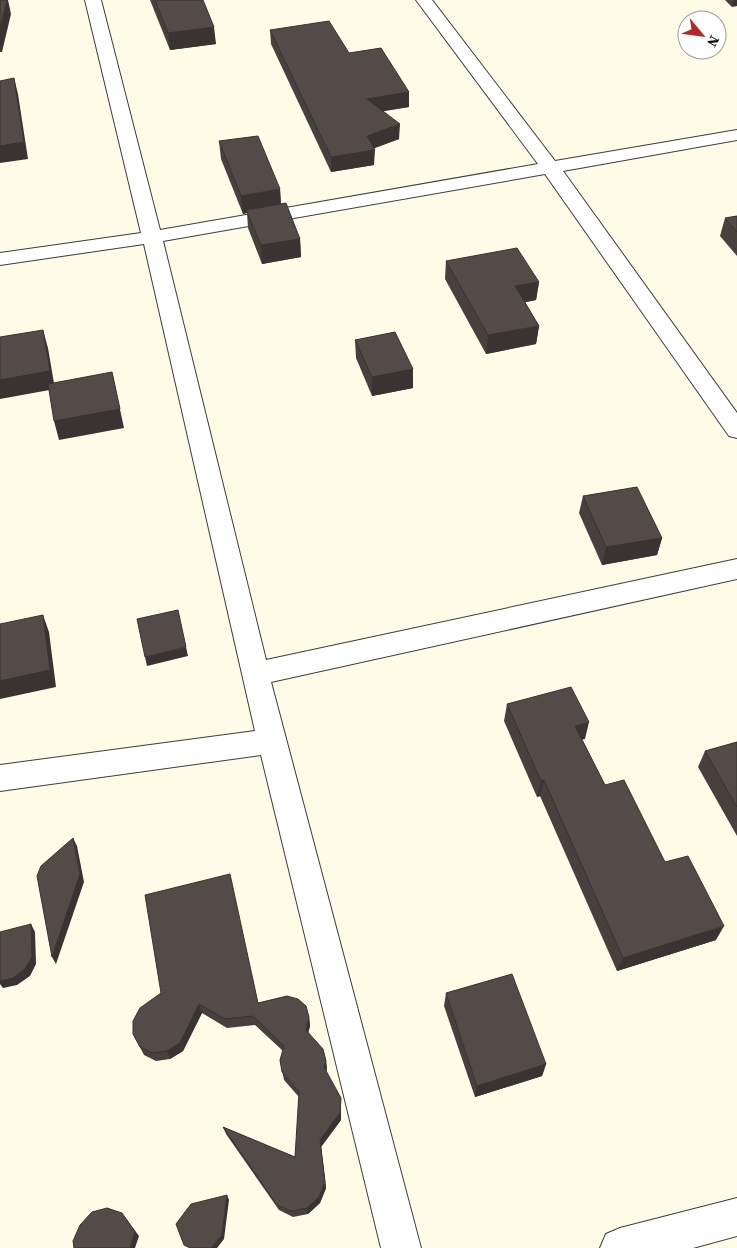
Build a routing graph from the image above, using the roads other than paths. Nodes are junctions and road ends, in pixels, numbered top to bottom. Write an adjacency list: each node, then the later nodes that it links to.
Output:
1 (93, 0): 5 (street)
2 (424, 0): 4 (street)
3 (737, 135): 4 (street)
4 (550, 167): 5 (street); 7 (street)
5 (152, 237): 6 (street); 9 (street)
6 (0, 259)
7 (737, 430)
8 (737, 569): 9 (street)
9 (254, 674): 10 (street)
10 (271, 741): 11 (street); 13 (street)
11 (0, 778)
12 (737, 1217): 14 (street)
13 (401, 1248)
14 (620, 1248)

